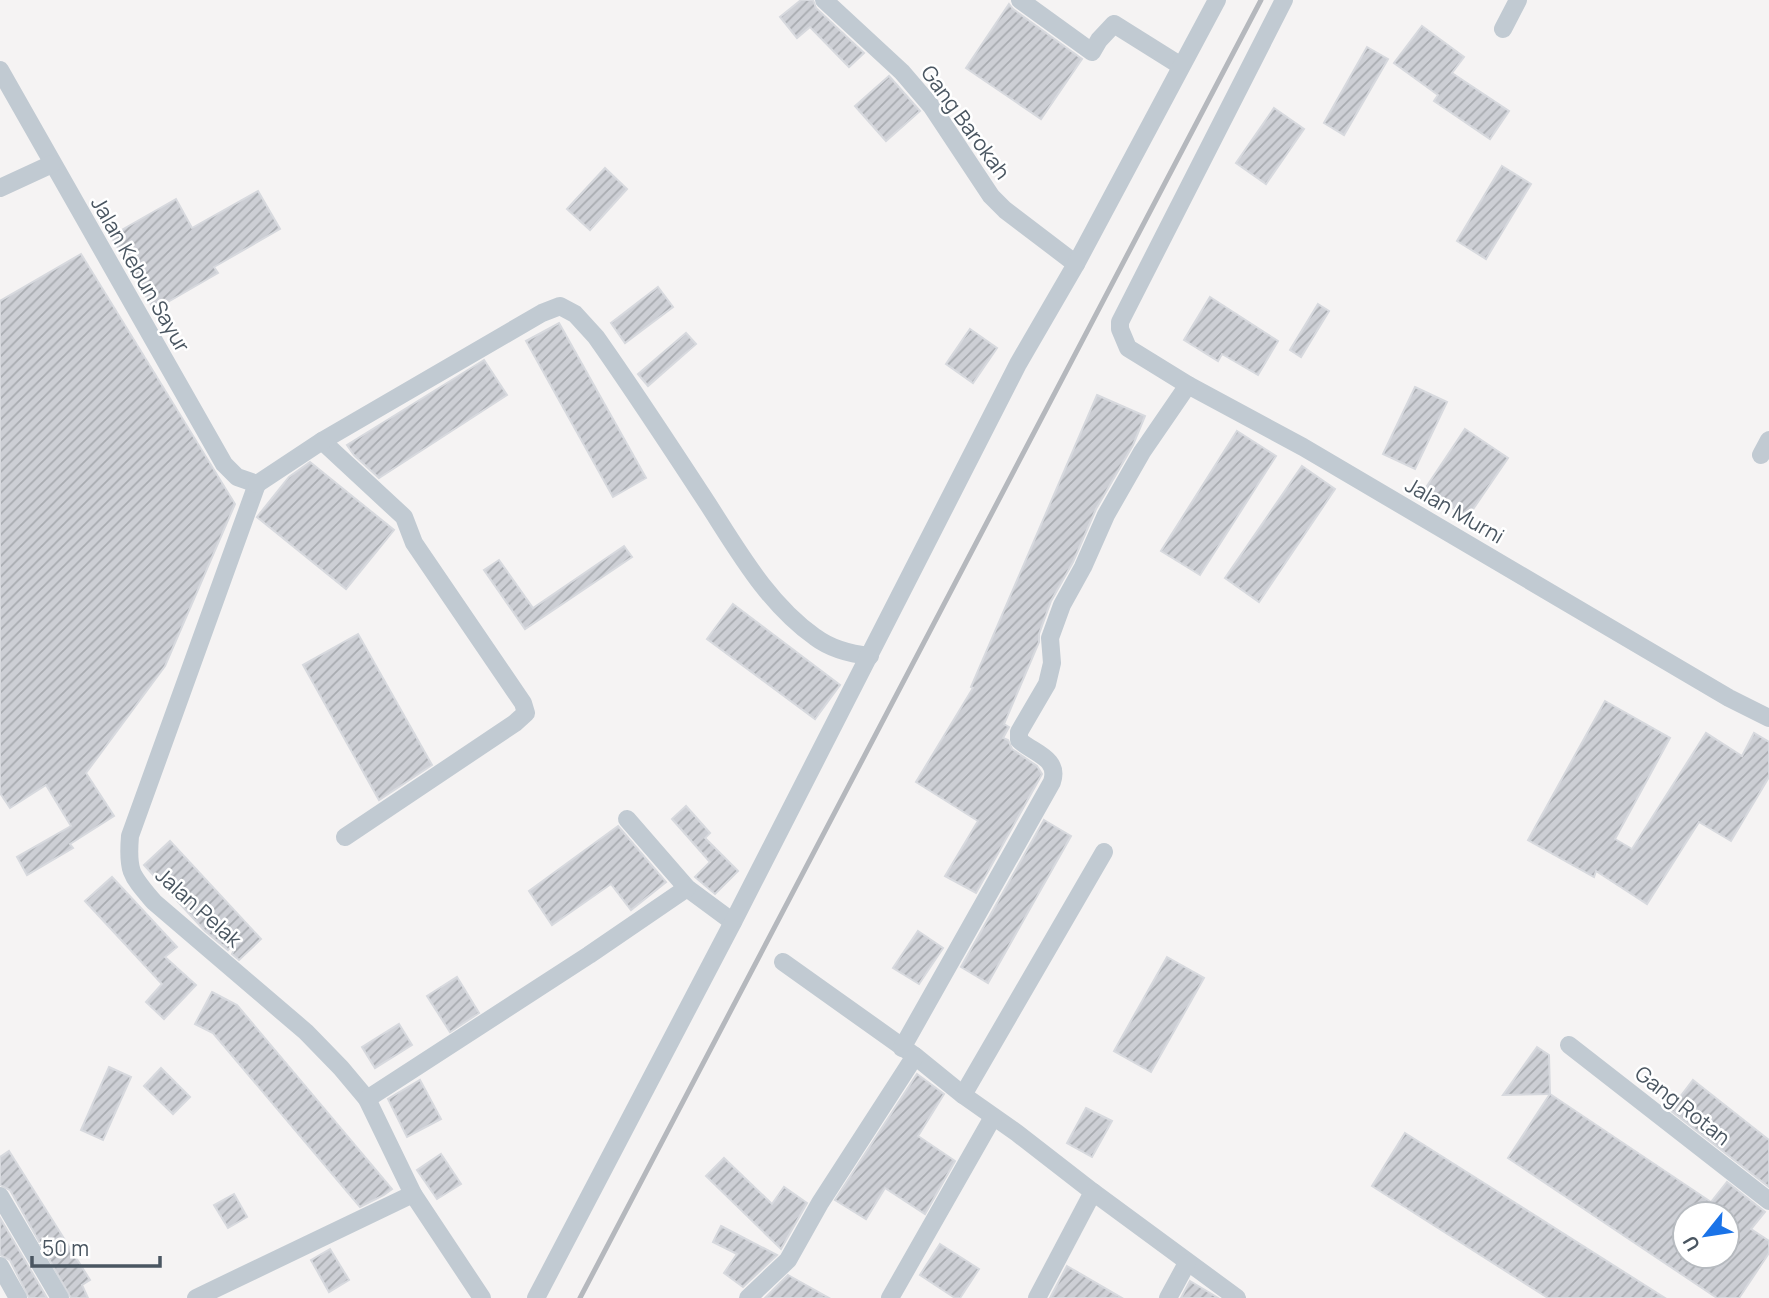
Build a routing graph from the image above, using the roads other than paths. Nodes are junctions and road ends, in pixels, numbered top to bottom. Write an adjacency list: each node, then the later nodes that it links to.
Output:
1 (824, 0): 11 (street, Gang Barokah)
2 (1020, 0): 7 (street)
3 (1217, 0): 7 (street)
4 (1284, 0): 12 (street, Jalan Murni)
5 (1518, 0): 6 (street)
6 (1503, 29)
7 (1181, 66): 11 (street)
8 (0, 70): 9 (street, Jalan Kebun Sayur)
9 (52, 163): 10 (street); 14 (street, Jalan Kebun Sayur)
10 (0, 188)
11 (1076, 264): 15 (street)
12 (1188, 384): 16 (street, Jalan Murni); 24 (street)
13 (322, 441): 14 (street); 15 (street); 18 (street)
14 (257, 484): 26 (street, Jalan Pelak)
15 (870, 656): 21 (street)
16 (1769, 718)
17 (626, 820): 20 (street)
18 (345, 837)
19 (1104, 852): 25 (street)
20 (687, 888): 21 (street); 26 (street)
21 (733, 922): 38 (street)
22 (783, 962): 24 (street)
23 (1570, 1045): 31 (street, Gang Rotan)
24 (909, 1052): 25 (street); 39 (street)
25 (963, 1095): 27 (street)
26 (367, 1099): 29 (street, Jalan Pelak)
27 (993, 1117): 28 (street); 40 (street)
28 (1093, 1192): 32 (street); 41 (street)
29 (413, 1194): 36 (street); 37 (street, Jalan Pelak)
30 (0, 1196): 35 (street)
31 (1769, 1201)
32 (1187, 1263): 42 (street); 43 (street)
33 (0, 1266): 34 (street)
34 (18, 1298)
35 (60, 1298)
36 (196, 1298)
37 (482, 1298)
38 (536, 1298)
39 (748, 1298)
40 (890, 1298)
41 (1037, 1298)
42 (1168, 1298)
43 (1237, 1298)

